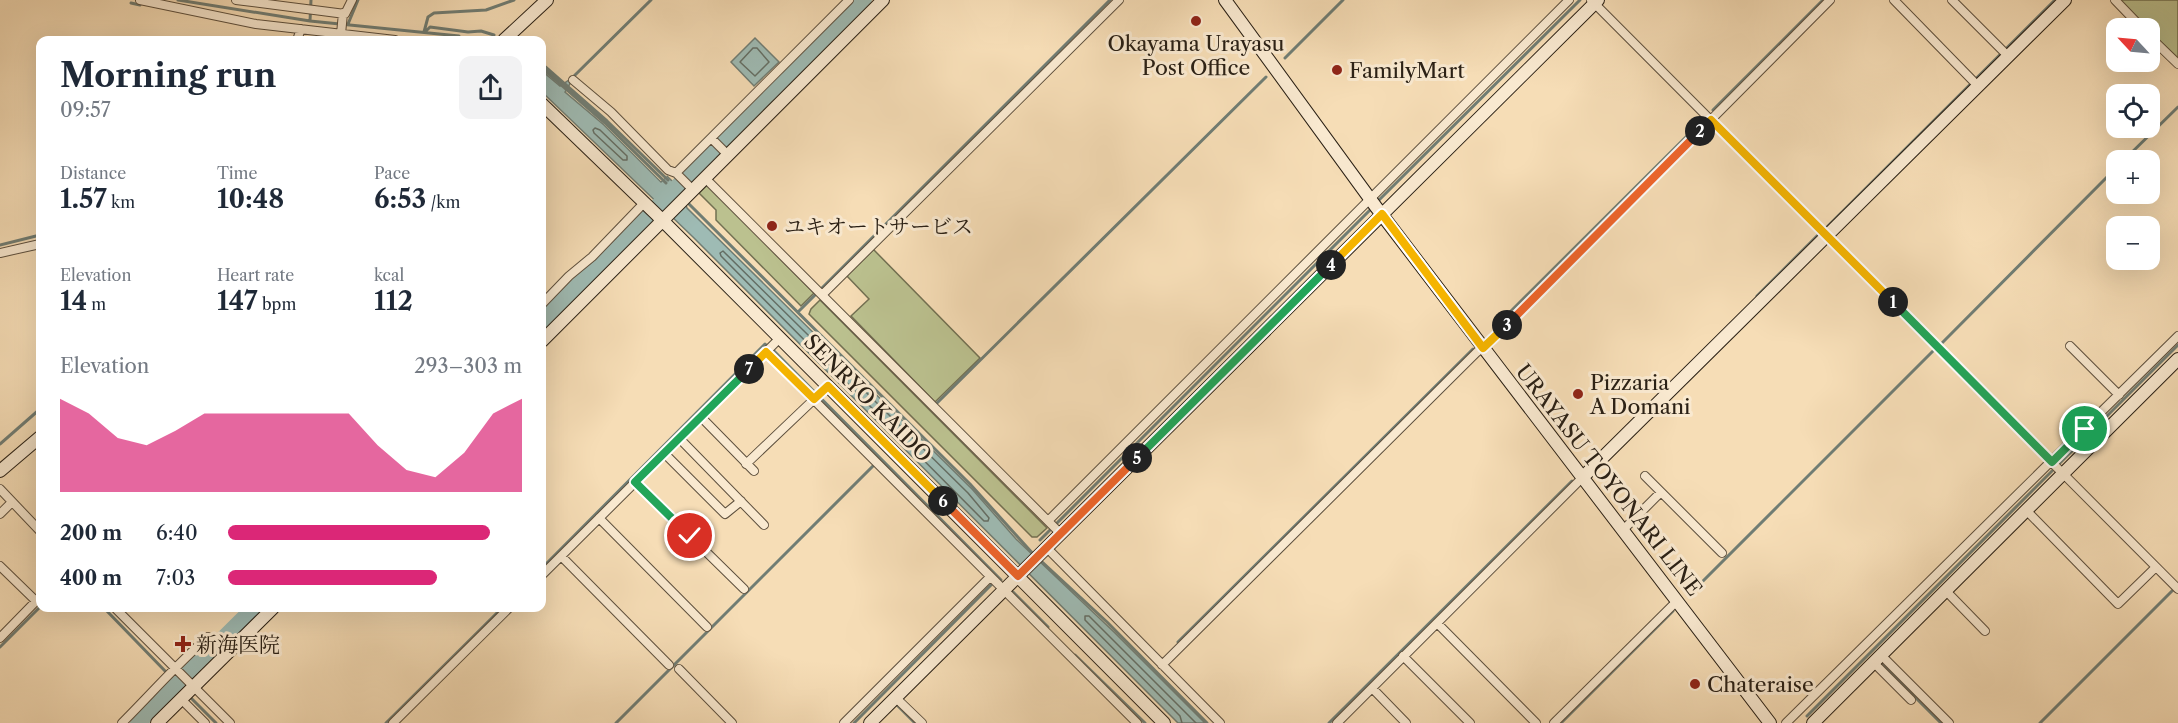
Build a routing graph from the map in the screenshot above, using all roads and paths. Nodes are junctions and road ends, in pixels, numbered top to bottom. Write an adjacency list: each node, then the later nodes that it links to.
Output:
1 (140, 0): 18 (street)
2 (236, 0): 16 (street)
3 (352, 0): 16 (street)
4 (547, 0): 22 (street)
5 (849, 0): 30 (street)
6 (883, 0): 31 (street)
7 (1119, 0): 40 (street)
8 (1225, 0): 35 (street, URAYASU TOYONARI LINE)
9 (1569, 0): 35 (street)
10 (1830, 0): 29 (street)
11 (1894, 0): 27 (street)
12 (1952, 0): 24 (street)
13 (2065, 0): 24 (street)
14 (2115, 0): 17 (street)
15 (1595, 1): 29 (street); 35 (street)
16 (343, 15): 19 (street)
17 (2132, 18)
18 (301, 29): 19 (street); 20 (street)
19 (341, 31): 21 (street)
20 (298, 36)
21 (371, 36)
22 (510, 36)
23 (2160, 47): 25 (street)
24 (2005, 53): 27 (street)
25 (2178, 64)
26 (573, 80): 33 (street)
27 (1975, 83): 37 (street)
28 (546, 108): 34 (street, SENRYO KAIDO)
29 (1711, 120): 37 (street); 46 (street)
30 (712, 140): 31 (street); 33 (street)
31 (725, 153): 32 (street)
32 (705, 178): 33 (street); 40 (street)
33 (685, 184): 36 (street)
34 (644, 202): 36 (street, SENRYO KAIDO); 41 (street)
35 (1375, 206): 46 (street, URAYASU TOYONARI LINE); 71 (street); 71 (street)
36 (666, 217): 43 (street); 44 (street, SENRYO KAIDO)
37 (1827, 236): 57 (street); 61 (street)
38 (36, 245): 39 (street)
39 (0, 253)
40 (820, 291): 71 (street)
41 (546, 300)
42 (2178, 336): 51 (street)
43 (546, 337)
44 (780, 338): 47 (street); 49 (street, SENRYO KAIDO)
45 (2070, 346): 51 (street)
46 (1483, 348): 61 (street, URAYASU TOYONARI LINE); 100 (street)
47 (766, 352): 50 (street); 52 (street)
48 (2178, 359): 51 (street)
49 (828, 386): 50 (street); 80 (street, SENRYO KAIDO)
50 (816, 397): 56 (street); 81 (street)
51 (2125, 398): 57 (street)
52 (701, 417): 53 (street); 56 (street)
53 (679, 438): 55 (street); 65 (street)
54 (36, 440): 58 (street)
55 (664, 453): 62 (street); 65 (street)
56 (747, 464): 59 (street)
57 (2057, 467): 67 (street); 78 (street); 93 (street)
58 (0, 471)
59 (754, 471)
60 (1645, 476): 64 (street)
61 (1582, 478): 73 (street, URAYASU TOYONARI LINE); 91 (street)
62 (635, 482): 69 (street); 82 (street)
63 (0, 489): 66 (street)
64 (1660, 492): 73 (street); 75 (street)
65 (741, 501): 70 (street)
66 (12, 502): 68 (street); 72 (street)
67 (2026, 510): 78 (street); 84 (street)
68 (0, 514)
69 (599, 518): 76 (street); 92 (street)
70 (764, 525)
71 (1054, 526): 74 (street)
72 (36, 527)
73 (1624, 529): 86 (street, URAYASU TOYONARI LINE)
74 (1043, 552): 80 (street); 100 (street)
75 (1722, 553)
76 (561, 555): 79 (street); 99 (street)
77 (0, 566): 85 (street)
78 (2156, 567): 83 (street)
79 (546, 571)
80 (1021, 574): 81 (street); 107 (street, SENRYO KAIDO)
81 (997, 583): 106 (street); 107 (street); 117 (street)
82 (744, 589)
83 (2178, 589)
84 (1946, 591): 93 (street); 95 (street)
85 (36, 597)
86 (1678, 600): 126 (street); 127 (street, URAYASU TOYONARI LINE)
87 (36, 601): 94 (street)
88 (119, 612): 101 (street)
89 (269, 612): 104 (street)
90 (502, 612): 115 (street)
91 (1437, 623): 97 (street); 125 (street)
92 (707, 627)
93 (1894, 630): 98 (street); 103 (street)
94 (2, 631)
95 (1985, 631)
96 (208, 637): 101 (street)
97 (1403, 656): 105 (street); 124 (street)
98 (1878, 659): 103 (street); 109 (street); 130 (street)
99 (669, 665)
100 (1162, 665): 122 (street)
101 (176, 669): 104 (street); 111 (street)
102 (679, 669): 116 (street)
103 (1841, 681): 128 (street); 129 (street)
104 (191, 684): 108 (street); 114 (street)
105 (1372, 688): 110 (street); 123 (street)
106 (896, 698): 118 (street); 119 (street)
107 (1122, 698): 120 (street); 121 (street, SENRYO KAIDO)
108 (182, 699): 112 (street); 113 (street)
109 (1911, 700)
110 (1340, 722)
111 (123, 723)
112 (157, 723)
113 (205, 723)
114 (230, 723)
115 (393, 723)
116 (732, 723)
117 (844, 723)
118 (870, 723)
119 (922, 723)
120 (1137, 723)
121 (1164, 723)
122 (1220, 723)
123 (1407, 723)
124 (1470, 723)
125 (1536, 723)
126 (1554, 723)
127 (1770, 723)
128 (1786, 723)
129 (1813, 723)
130 (1949, 723)

